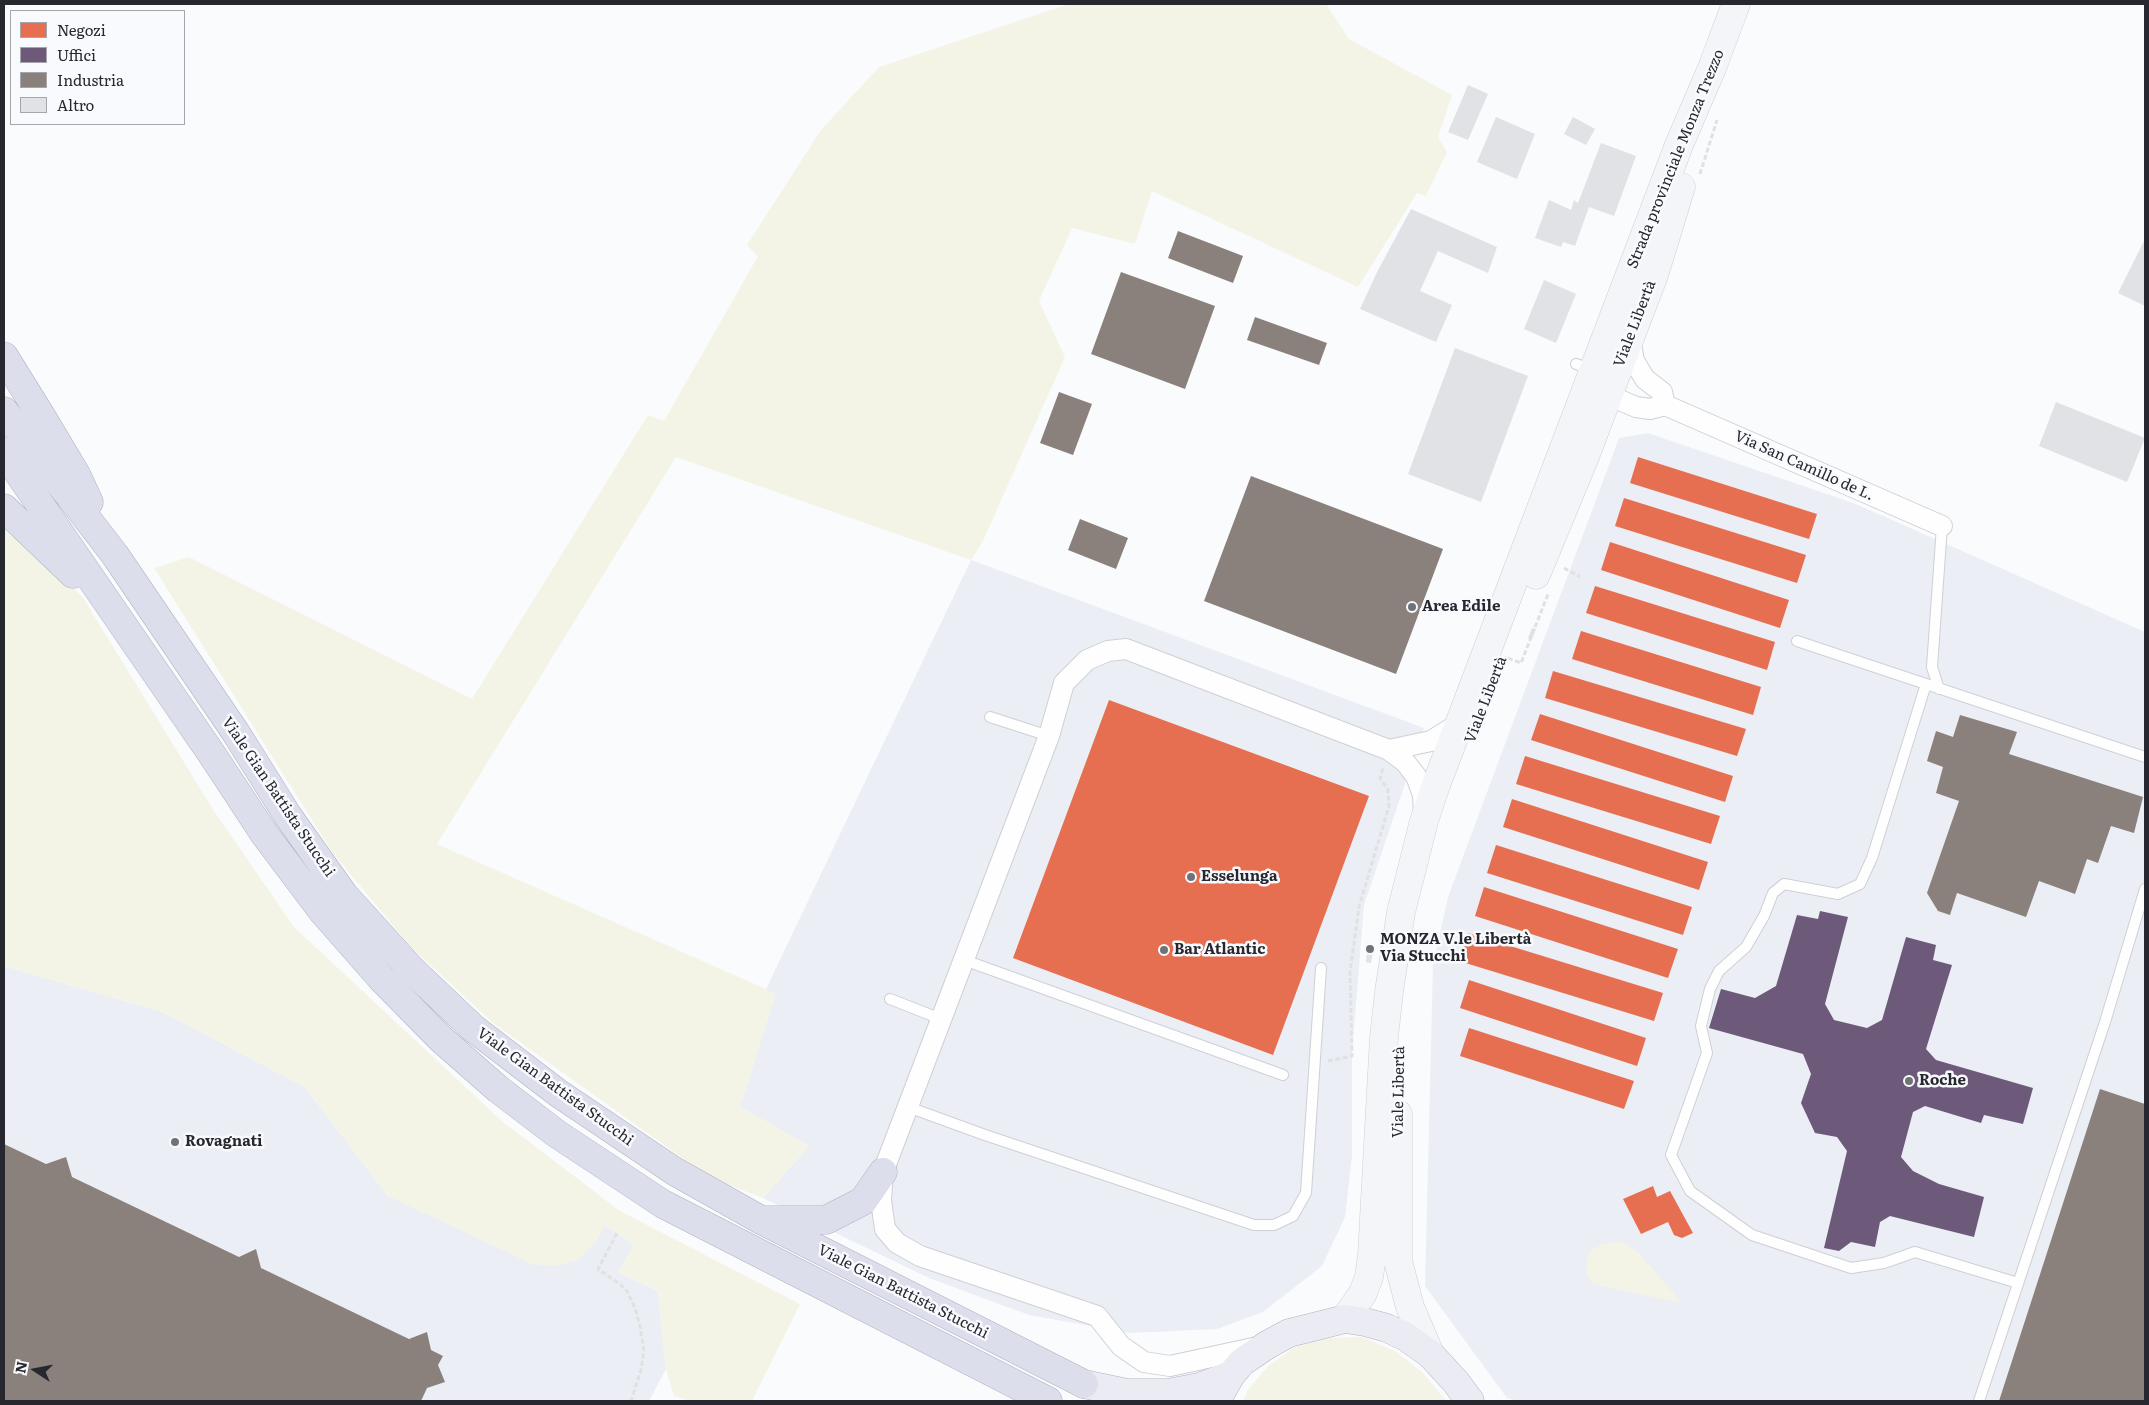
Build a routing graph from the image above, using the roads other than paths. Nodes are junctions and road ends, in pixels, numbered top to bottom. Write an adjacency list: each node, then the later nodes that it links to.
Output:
1 (1736, 4): 2 (main road, Strada provinciale Monza Trezzo)
2 (1712, 68): 3 (main road, Strada provinciale Monza Trezzo); 4 (main road, Viale Libertà)
3 (1615, 314): 18 (main road, Viale Libertà)
4 (1630, 338): 6 (main road, Viale Libertà); 7 (street)
5 (4, 356): 12 (highway)
6 (1608, 395): 7 (street); 35 (main road, Viale Libertà)
7 (1665, 405): 11 (street, Via San Camillo de L.)
8 (4, 411): 12 (highway, Viale Gian Battista Stucchi)
9 (4, 452): 13 (highway, Viale Gian Battista Stucchi)
10 (4, 508): 13 (highway)
11 (1942, 526): 16 (lane)
12 (115, 555): 31 (highway, Viale Gian Battista Stucchi)
13 (114, 613): 38 (highway, Viale Gian Battista Stucchi)
14 (1797, 641): 15 (lane)
15 (1926, 684): 16 (lane); 32 (lane)
16 (1940, 689): 21 (lane)
17 (990, 717): 19 (lane)
18 (1460, 724): 20 (street); 22 (main road, Viale Libertà)
19 (1049, 736): 20 (street); 24 (street)
20 (1389, 750): 22 (street)
21 (2145, 757)
22 (1424, 821): 33 (main road, Viale Libertà)
23 (2145, 889): 32 (lane)
24 (964, 960): 27 (street); 28 (lane)
25 (1321, 968): 29 (lane)
26 (890, 999): 27 (lane)
27 (941, 1019): 29 (street)
28 (1283, 1075)
29 (908, 1107): 30 (street)
30 (883, 1172): 31 (highway); 34 (street)
31 (760, 1220): 37 (highway, Viale Gian Battista Stucchi)
32 (2018, 1283): 41 (lane)
33 (1345, 1319): 34 (main road, Viale Gian Battista Stucchi); 35 (main road, Viale Gian Battista Stucchi)
34 (1268, 1345): 36 (main road, Viale Gian Battista Stucchi)
35 (1430, 1354): 40 (main road, Viale Gian Battista Stucchi)
36 (1231, 1375): 37 (main road, Viale Gian Battista Stucchi); 39 (main road, Viale Gian Battista Stucchi)
37 (1084, 1384)
38 (1048, 1401)
39 (1216, 1401)
40 (1470, 1401)
41 (1979, 1401)

